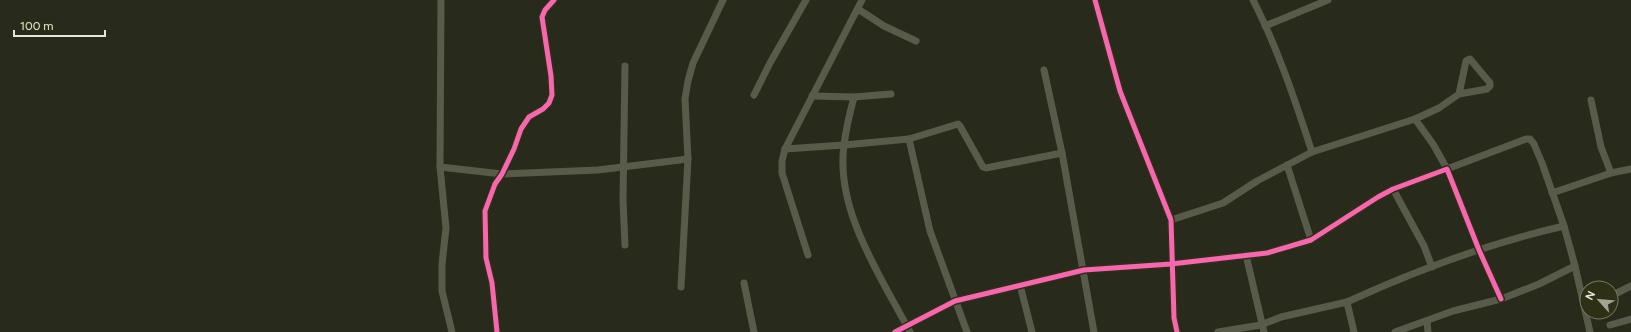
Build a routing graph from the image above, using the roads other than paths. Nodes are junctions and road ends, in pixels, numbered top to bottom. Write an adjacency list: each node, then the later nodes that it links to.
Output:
1 (441, 0): 29 (street)
2 (554, 0): 33 (street)
3 (806, 0): 16 (street)
4 (862, 0): 9 (street)
5 (1095, 0): 36 (street)
6 (1253, 0): 10 (street)
7 (1328, 0): 10 (street)
8 (722, 1): 26 (street)
9 (858, 9): 11 (street); 17 (street)
10 (1265, 26): 24 (street)
11 (916, 41)
12 (625, 66): 28 (street)
13 (1044, 70): 25 (street)
14 (891, 94): 18 (street)
15 (1459, 94): 15 (street); 20 (street)
16 (754, 95)
17 (812, 96): 18 (street); 23 (street)
18 (854, 97): 22 (street)
19 (1591, 100): 32 (street)
20 (1415, 119): 24 (street); 30 (street)
21 (909, 139): 22 (street); 25 (street); 54 (street)
22 (844, 145): 23 (street); 61 (street)
23 (785, 149): 41 (street)
24 (1312, 152): 27 (street)
25 (1062, 153): 46 (street)
26 (688, 159): 28 (street); 51 (street)
27 (1287, 165): 36 (street); 38 (street)
28 (624, 167): 33 (street); 39 (street)
29 (440, 168): 33 (street); 62 (street)
30 (1447, 169): 34 (street); 35 (street); 40 (street)
31 (1631, 169): 32 (street)
32 (1611, 173): 35 (street)
33 (502, 174): 63 (street)
34 (1394, 189): 38 (street); 45 (street)
35 (1552, 193): 37 (street)
36 (1171, 220): 43 (street)
37 (1564, 226): 40 (street); 44 (street)
38 (1311, 240): 42 (street)
39 (625, 245)
40 (1479, 250): 45 (street); 53 (street)
41 (808, 255)
42 (1246, 255): 43 (street); 60 (street)
43 (1171, 264): 46 (street); 69 (street)
44 (1575, 266): 47 (street); 53 (street)
45 (1432, 267): 55 (street)
46 (1084, 270): 49 (street); 68 (street)
47 (1579, 281)
48 (744, 283): 64 (street)
49 (1020, 285): 54 (street); 67 (street)
50 (1631, 286): 52 (street)
51 (681, 287)
52 (1619, 292)
53 (1501, 299): 57 (street)
54 (955, 300): 61 (street); 66 (street)
55 (1347, 302): 60 (street); 71 (street)
56 (1631, 319): 59 (street)
57 (1427, 320): 72 (street); 73 (street)
58 (1588, 320): 74 (street)
59 (1610, 325)
60 (1262, 328): 70 (street)
61 (908, 329): 65 (street)
62 (452, 332)
63 (497, 332)
64 (754, 332)
65 (895, 332)
66 (967, 332)
67 (1032, 332)
68 (1094, 332)
69 (1177, 332)
70 (1218, 332)
71 (1354, 332)
72 (1395, 332)
73 (1428, 332)
74 (1590, 332)

